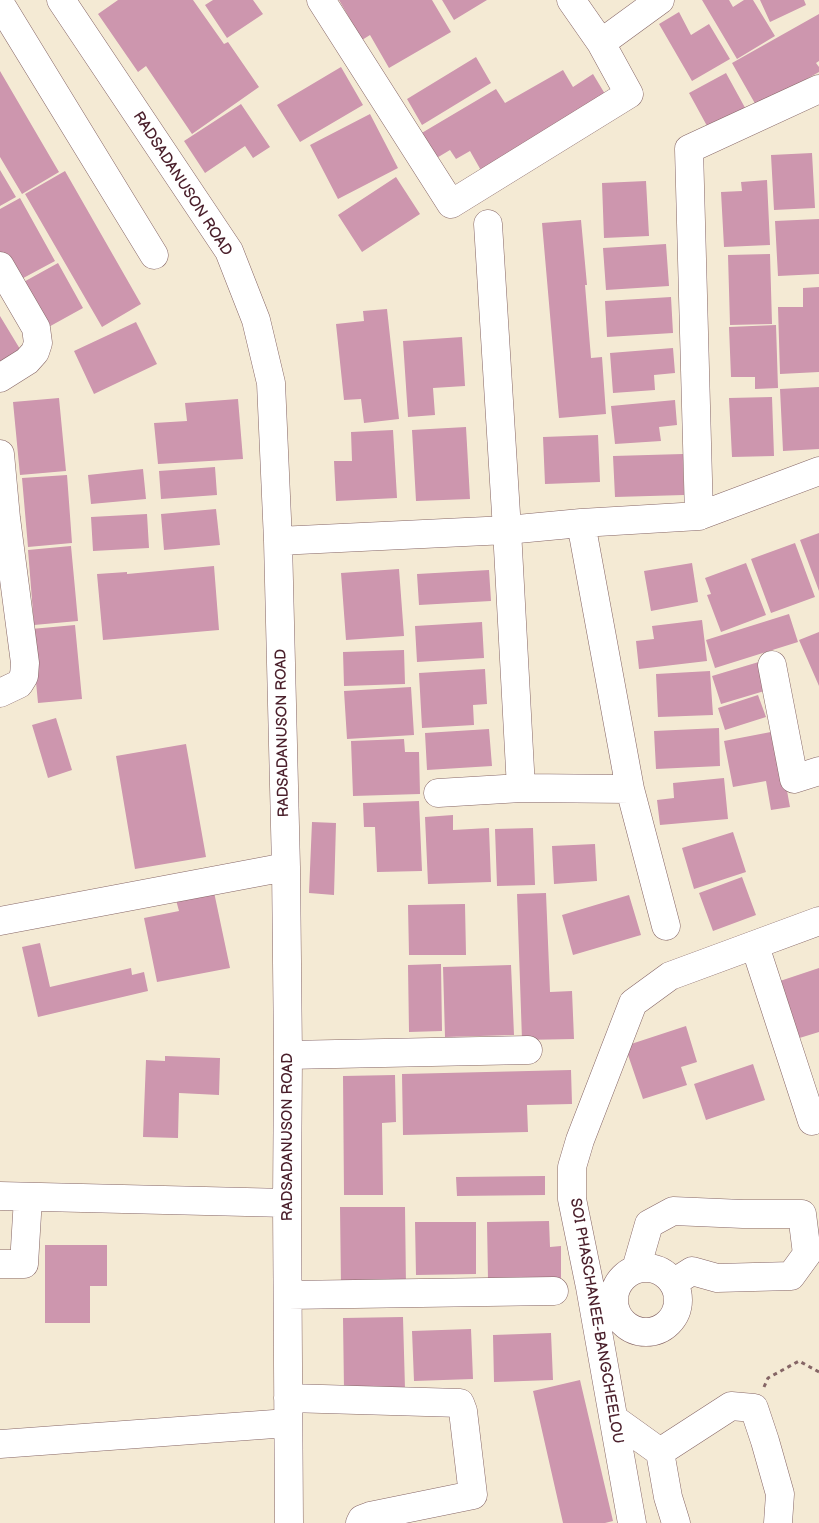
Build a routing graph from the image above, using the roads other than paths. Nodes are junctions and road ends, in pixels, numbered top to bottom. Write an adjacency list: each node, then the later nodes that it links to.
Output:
1 (61, 0): 18 (street, RADSADANUSON ROAD)
2 (321, 0): 6 (street)
3 (570, 0): 6 (street)
4 (660, 0): 6 (street)
5 (4, 3): 9 (street)
6 (601, 43)
7 (819, 89): 15 (street)
8 (488, 224): 17 (street)
9 (154, 255)
10 (0, 266): 11 (street)
11 (0, 378)
12 (0, 454): 14 (street)
13 (819, 471): 15 (street)
14 (3, 512): 20 (street)
15 (699, 516): 16 (street)
16 (581, 523): 17 (street); 23 (street)
17 (507, 530): 18 (street); 22 (street)
18 (278, 541): 25 (street, RADSADANUSON ROAD)
19 (772, 665): 21 (street)
20 (0, 693)
21 (819, 771)
22 (521, 788): 23 (street); 24 (street)
23 (630, 789): 28 (street)
24 (438, 792)
25 (286, 867): 26 (street); 31 (street, RADSADANUSON ROAD)
26 (0, 921)
27 (819, 921): 29 (street, SOI PHASCHANEE-BANGCHEELOU)
28 (666, 926)
29 (756, 946): 32 (street); 41 (street, SOI PHASCHANEE-BANGCHEELOU)
30 (528, 1050): 31 (street)
31 (288, 1055): 35 (street, RADSADANUSON ROAD)
32 (812, 1121)
33 (0, 1196): 34 (street)
34 (28, 1198): 35 (street); 36 (street)
35 (287, 1203): 40 (street, RADSADANUSON ROAD)
36 (0, 1264)
37 (636, 1269): 38 (street); 38 (street); 41 (street)
38 (673, 1282): 41 (street)
39 (554, 1291): 40 (street)
40 (288, 1295): 42 (street, RADSADANUSON ROAD)
41 (610, 1315): 43 (street, SOI PHASCHANEE-BANGCHEELOU)
42 (288, 1410): 44 (street); 46 (street, RADSADANUSON ROAD); 47 (street)
43 (614, 1419): 45 (street); 48 (street, SOI PHASCHANEE-BANGCHEELOU)
44 (0, 1444)
45 (660, 1452): 49 (street); 50 (street)
46 (290, 1523)
47 (360, 1523)
48 (632, 1523)
49 (676, 1523)
50 (778, 1523)

